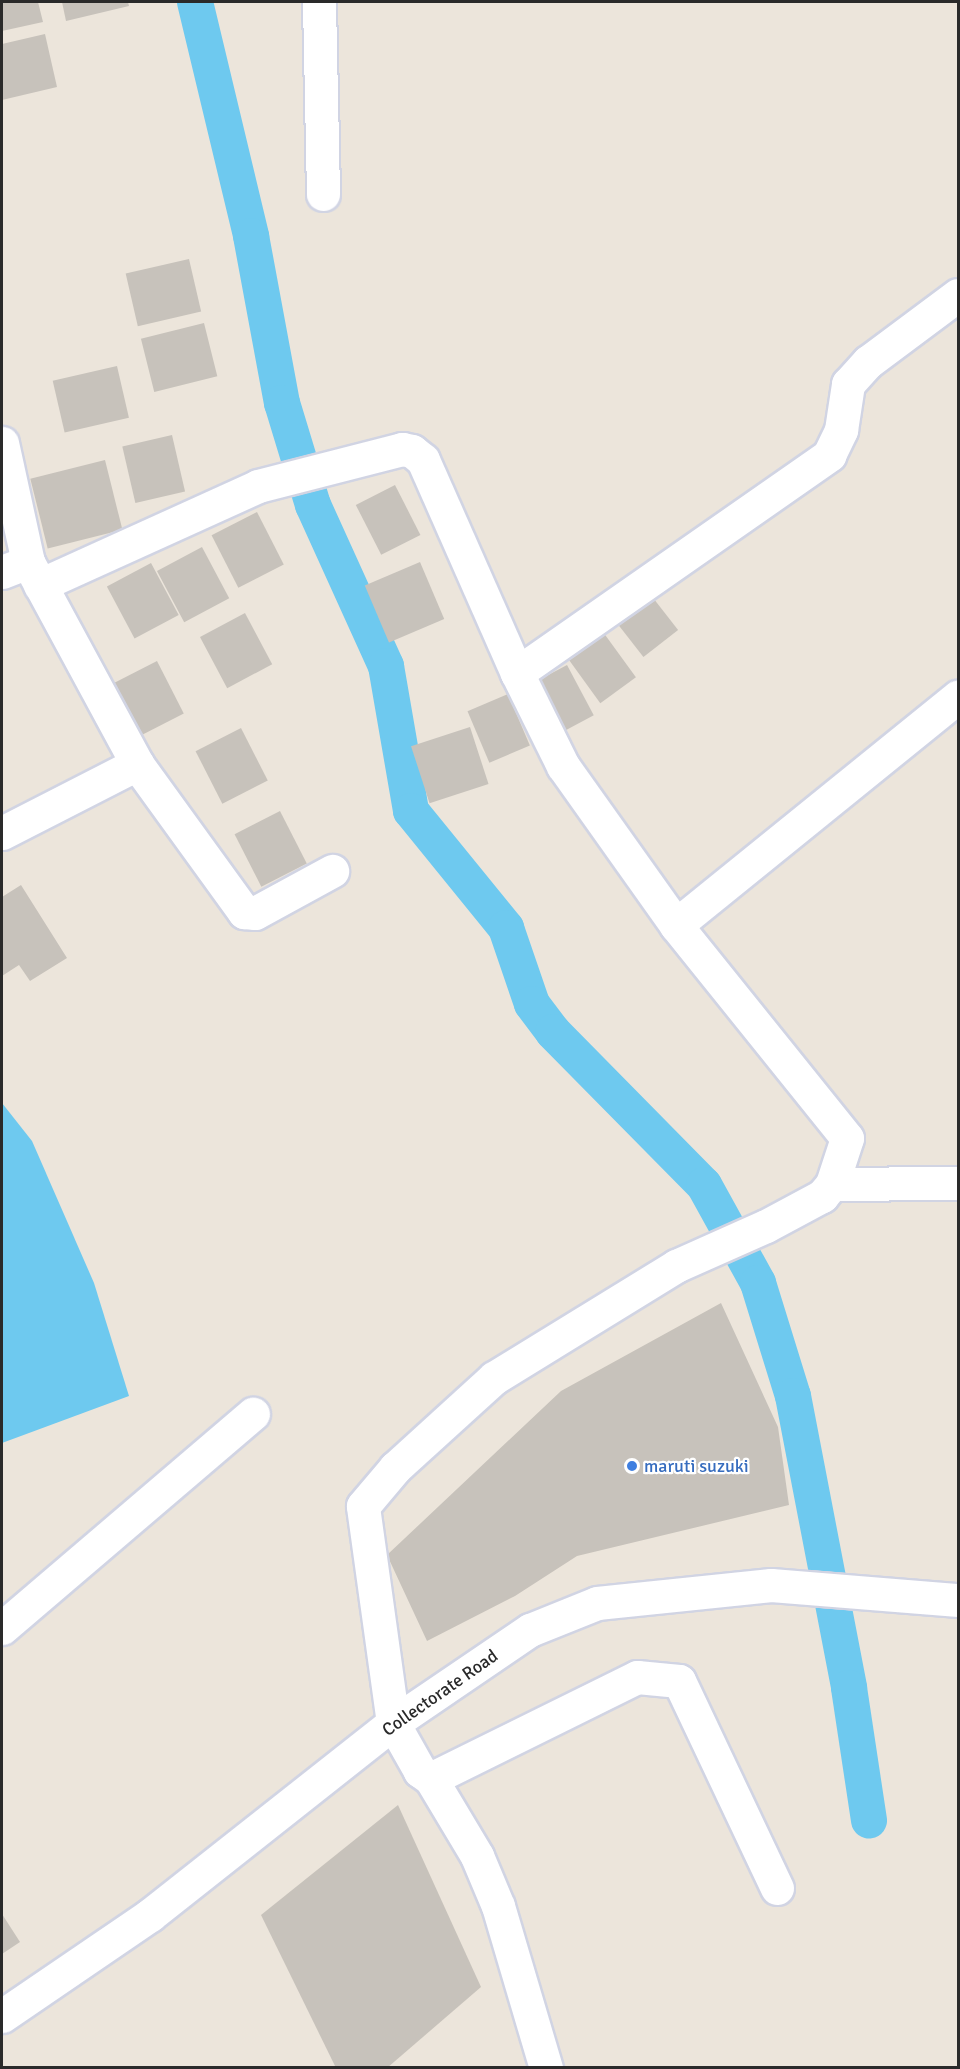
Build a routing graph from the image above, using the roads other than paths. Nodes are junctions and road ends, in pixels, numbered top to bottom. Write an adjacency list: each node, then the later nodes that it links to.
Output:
1 (319, 2): 2 (street)
2 (323, 194)
3 (958, 295): 6 (street)
4 (2, 442): 5 (street)
5 (23, 573): 6 (street); 8 (street)
6 (517, 673): 11 (street)
7 (958, 697): 11 (street)
8 (137, 764): 9 (street); 10 (street)
9 (2, 833)
10 (332, 871)
11 (676, 925): 13 (street)
12 (958, 1183): 13 (street)
13 (832, 1184): 17 (street)
14 (253, 1414): 16 (street)
15 (958, 1600): 17 (street, Collectorate Road)
16 (2, 1628)
17 (393, 1724): 18 (street); 20 (street, Collectorate Road)
18 (431, 1779): 19 (street); 21 (street)
19 (777, 1888)
20 (2, 2016)
21 (546, 2067)

